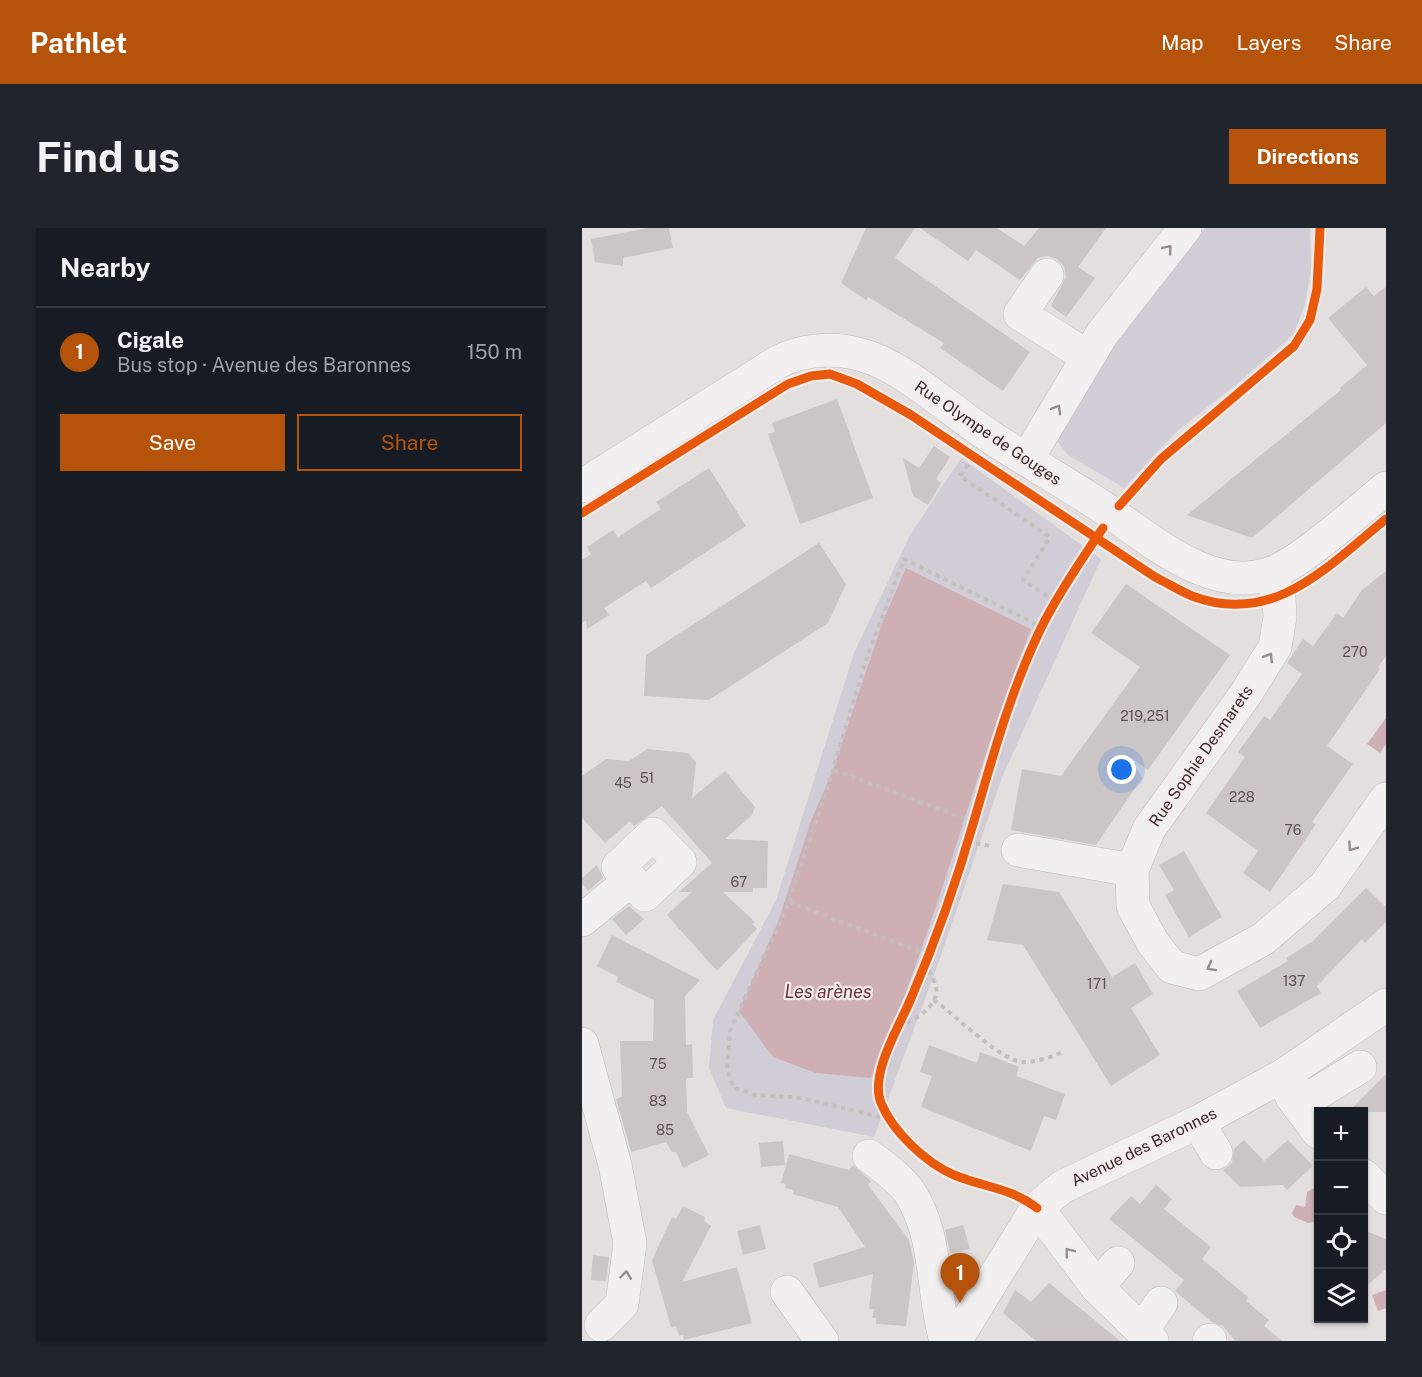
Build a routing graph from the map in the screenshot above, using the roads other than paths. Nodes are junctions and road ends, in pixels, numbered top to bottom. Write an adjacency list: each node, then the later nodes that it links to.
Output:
1 (1185, 228): 3 (street, one-way to 1)
2 (1047, 275): 3 (street)
3 (1088, 357): 4 (street, one-way to 3)
4 (1027, 459): 5 (street, Rue Olympe de Gouges); 7 (street, Rue Olympe de Gouges)
5 (582, 486)
6 (1386, 488): 7 (street, Rue Olympe de Gouges)
7 (1270, 574): 10 (street, Rue Sophie Desmarets, one-way to 7)
8 (1386, 799): 10 (street, Rue Sophie Desmarets, one-way to 10)
9 (1018, 850): 10 (street)
10 (1132, 870)
11 (630, 880): 12 (street)
12 (582, 920)
13 (1383, 1013): 16 (street, Avenue des Baronnes)
14 (582, 1044): 26 (street, one-way to 14)
15 (1360, 1067): 16 (street)
16 (1288, 1086): 17 (street, Avenue des Baronnes); 18 (street)
17 (1198, 1122): 19 (street); 22 (street, Avenue des Baronnes)
18 (1314, 1126)
19 (1216, 1153)
20 (869, 1156): 29 (street)
21 (1368, 1182): 23 (street)
22 (1037, 1208): 27 (street, one-way to 22); 30 (street, Avenue des Baronnes)
23 (1386, 1211)
24 (787, 1292): 28 (street)
25 (1161, 1303): 27 (street)
26 (599, 1328)
27 (1147, 1336)
28 (822, 1341)
29 (946, 1341)
30 (955, 1341)

